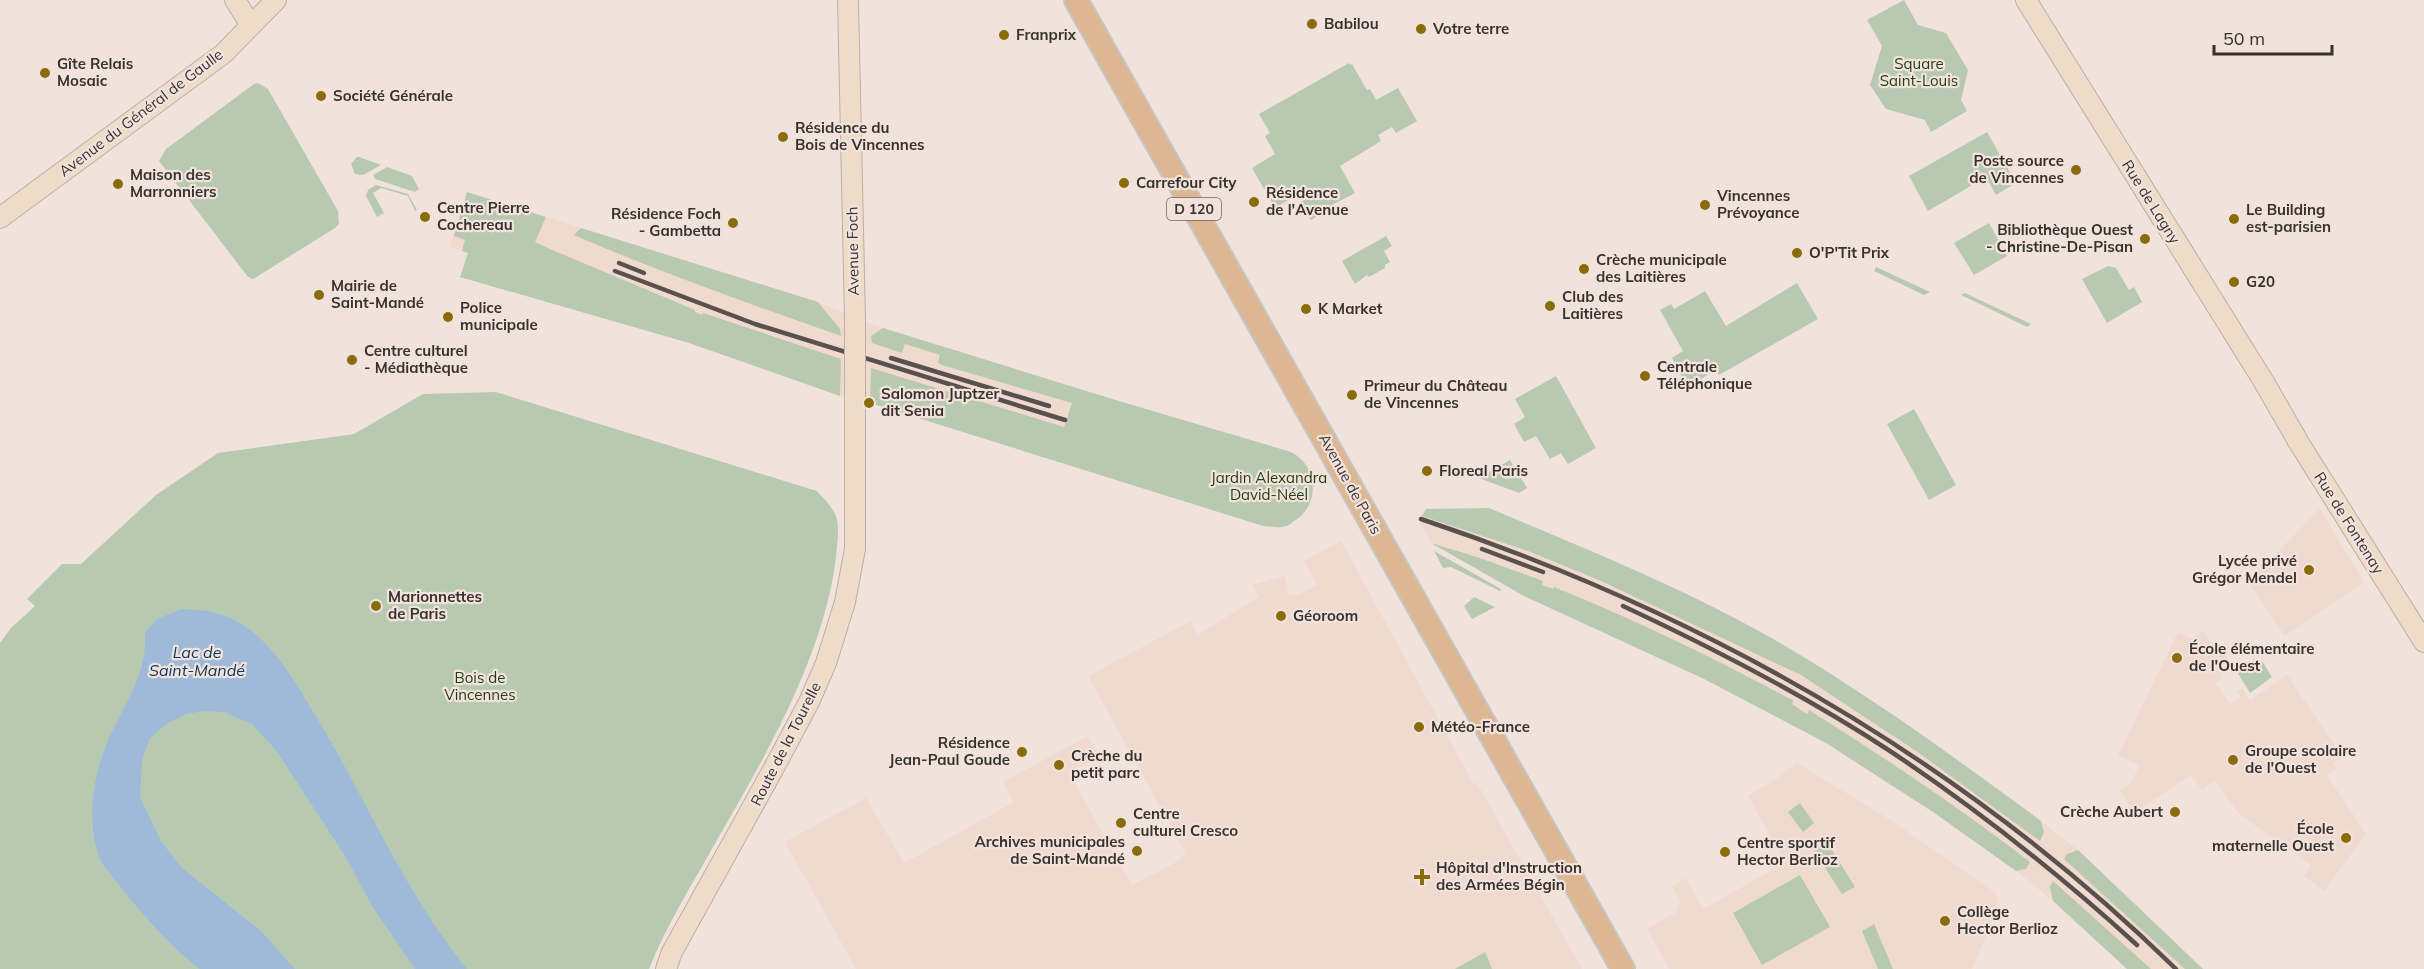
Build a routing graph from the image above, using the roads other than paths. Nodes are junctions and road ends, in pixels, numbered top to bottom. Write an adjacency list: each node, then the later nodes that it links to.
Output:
1 (235, 0): 6 (main road)
2 (276, 0): 6 (main road, Avenue du Général de Gaulle)
3 (848, 0): 9 (main road, Avenue Foch, bridge)
4 (1076, 0): 12 (main road, Avenue de Paris / D 120)
5 (2026, 0): 8 (main road, Rue de Lagny)
6 (250, 24): 7 (main road, Avenue du Général de Gaulle)
7 (0, 218)
8 (2277, 403): 10 (main road, Rue de Fontenay)
9 (855, 501): 11 (main road, Route de la Tourelle)
10 (2424, 642)
11 (666, 969)
12 (1623, 969)

